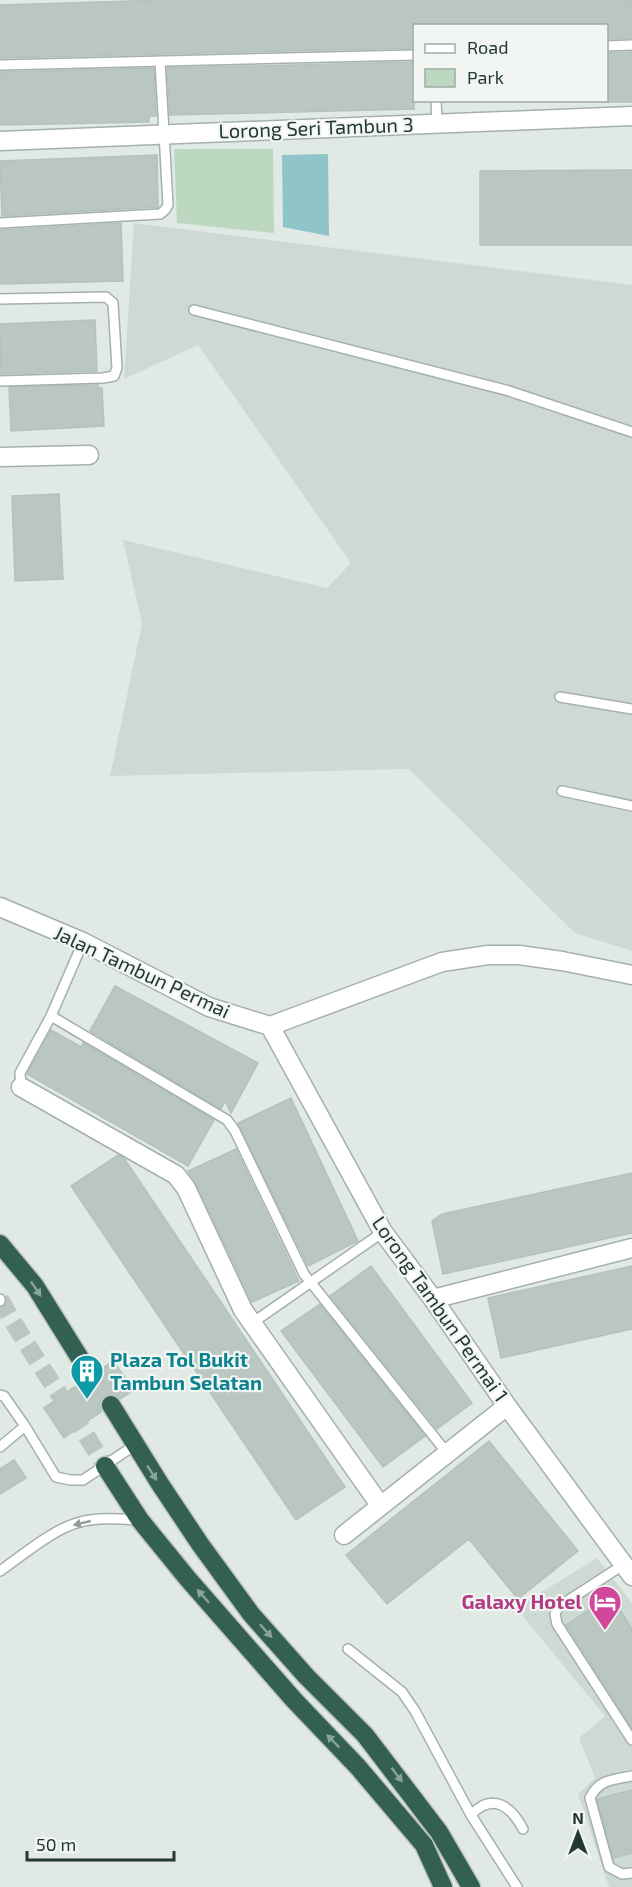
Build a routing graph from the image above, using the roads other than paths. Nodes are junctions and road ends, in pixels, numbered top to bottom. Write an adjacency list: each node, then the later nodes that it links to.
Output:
1 (632, 45): 2 (lane)
2 (608, 46)
3 (413, 55): 4 (lane)
4 (160, 61): 5 (lane); 9 (lane)
5 (0, 65)
6 (436, 102): 8 (lane)
7 (632, 116): 8 (street, Lorong Seri Tambun 3)
8 (437, 124): 9 (street, Lorong Seri Tambun 3)
9 (165, 134): 10 (street, Lorong Seri Tambun 3); 11 (lane)
10 (0, 141)
11 (0, 223)
12 (0, 299): 14 (lane)
13 (194, 310): 15 (lane)
14 (0, 381)
15 (632, 432)
16 (89, 455): 17 (street)
17 (0, 457)
18 (560, 696): 19 (lane)
19 (632, 709)
20 (562, 791): 21 (lane)
21 (632, 806)
22 (0, 907): 23 (street, Jalan Tambun Permai)
23 (83, 942): 25 (lane); 26 (street, Jalan Tambun Permai)
24 (632, 975): 26 (street)
25 (51, 1016): 27 (lane); 31 (lane)
26 (270, 1026): 28 (street, Lorong Tambun Permai 1)
27 (21, 1088): 33 (street)
28 (383, 1232): 31 (lane); 32 (street, Lorong Tambun Permai 1)
29 (0, 1244): 34 (highway, one-way to 34)
30 (632, 1248): 32 (street)
31 (310, 1281): 33 (lane); 41 (lane)
32 (433, 1299): 37 (street, Lorong Tambun Permai 1)
33 (252, 1323): 43 (street)
34 (91, 1376)
35 (0, 1395): 38 (lane)
36 (111, 1405): 39 (highway)
37 (507, 1406): 41 (street); 46 (street, Lorong Tambun Permai 1)
38 (25, 1426): 40 (lane); 42 (lane)
39 (135, 1446): 42 (lane); 55 (highway, one-way to 55)
40 (0, 1447)
41 (447, 1453): 43 (street)
42 (105, 1466): 44 (highway)
43 (380, 1505): 45 (street)
44 (140, 1520): 47 (lane, one-way to 47); 54 (highway, one-way to 44)
45 (344, 1535)
46 (628, 1570): 49 (lane)
47 (0, 1571)
48 (348, 1649): 51 (lane)
49 (632, 1740)
50 (632, 1776): 53 (lane)
51 (471, 1815): 52 (lane); 56 (lane)
52 (523, 1829)
53 (632, 1873)
54 (443, 1887)
55 (471, 1887)
56 (517, 1887)

